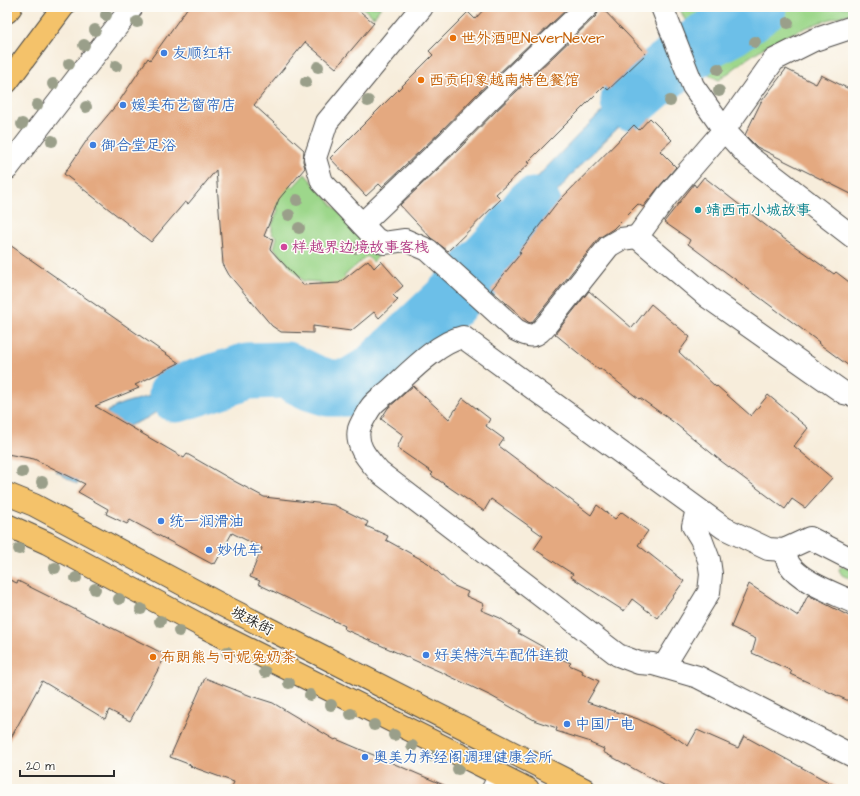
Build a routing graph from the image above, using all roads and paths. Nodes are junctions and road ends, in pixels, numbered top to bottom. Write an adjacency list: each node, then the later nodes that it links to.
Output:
1 (11, 7): 7 (main road)
2 (63, 7): 9 (main road)
3 (132, 7): 11 (street)
4 (422, 7): 12 (street)
5 (586, 7): 12 (street)
6 (663, 9): 10 (street)
7 (7, 12)
8 (853, 27): 10 (street)
9 (7, 82)
10 (724, 130): 13 (street); 14 (street)
11 (7, 169)
12 (362, 224): 13 (street)
13 (637, 237): 15 (street)
14 (853, 237)
15 (853, 395)
16 (7, 494): 26 (main road, 坡珠街)
17 (698, 509): 19 (street); 22 (street); 22 (street)
18 (7, 525): 24 (main road, 坡珠街)
19 (784, 550): 20 (street); 21 (street)
20 (853, 560)
21 (853, 602)
22 (664, 666): 23 (street)
23 (853, 756)
24 (497, 782): 25 (main road, 坡珠街)
25 (528, 789)
26 (584, 789)

